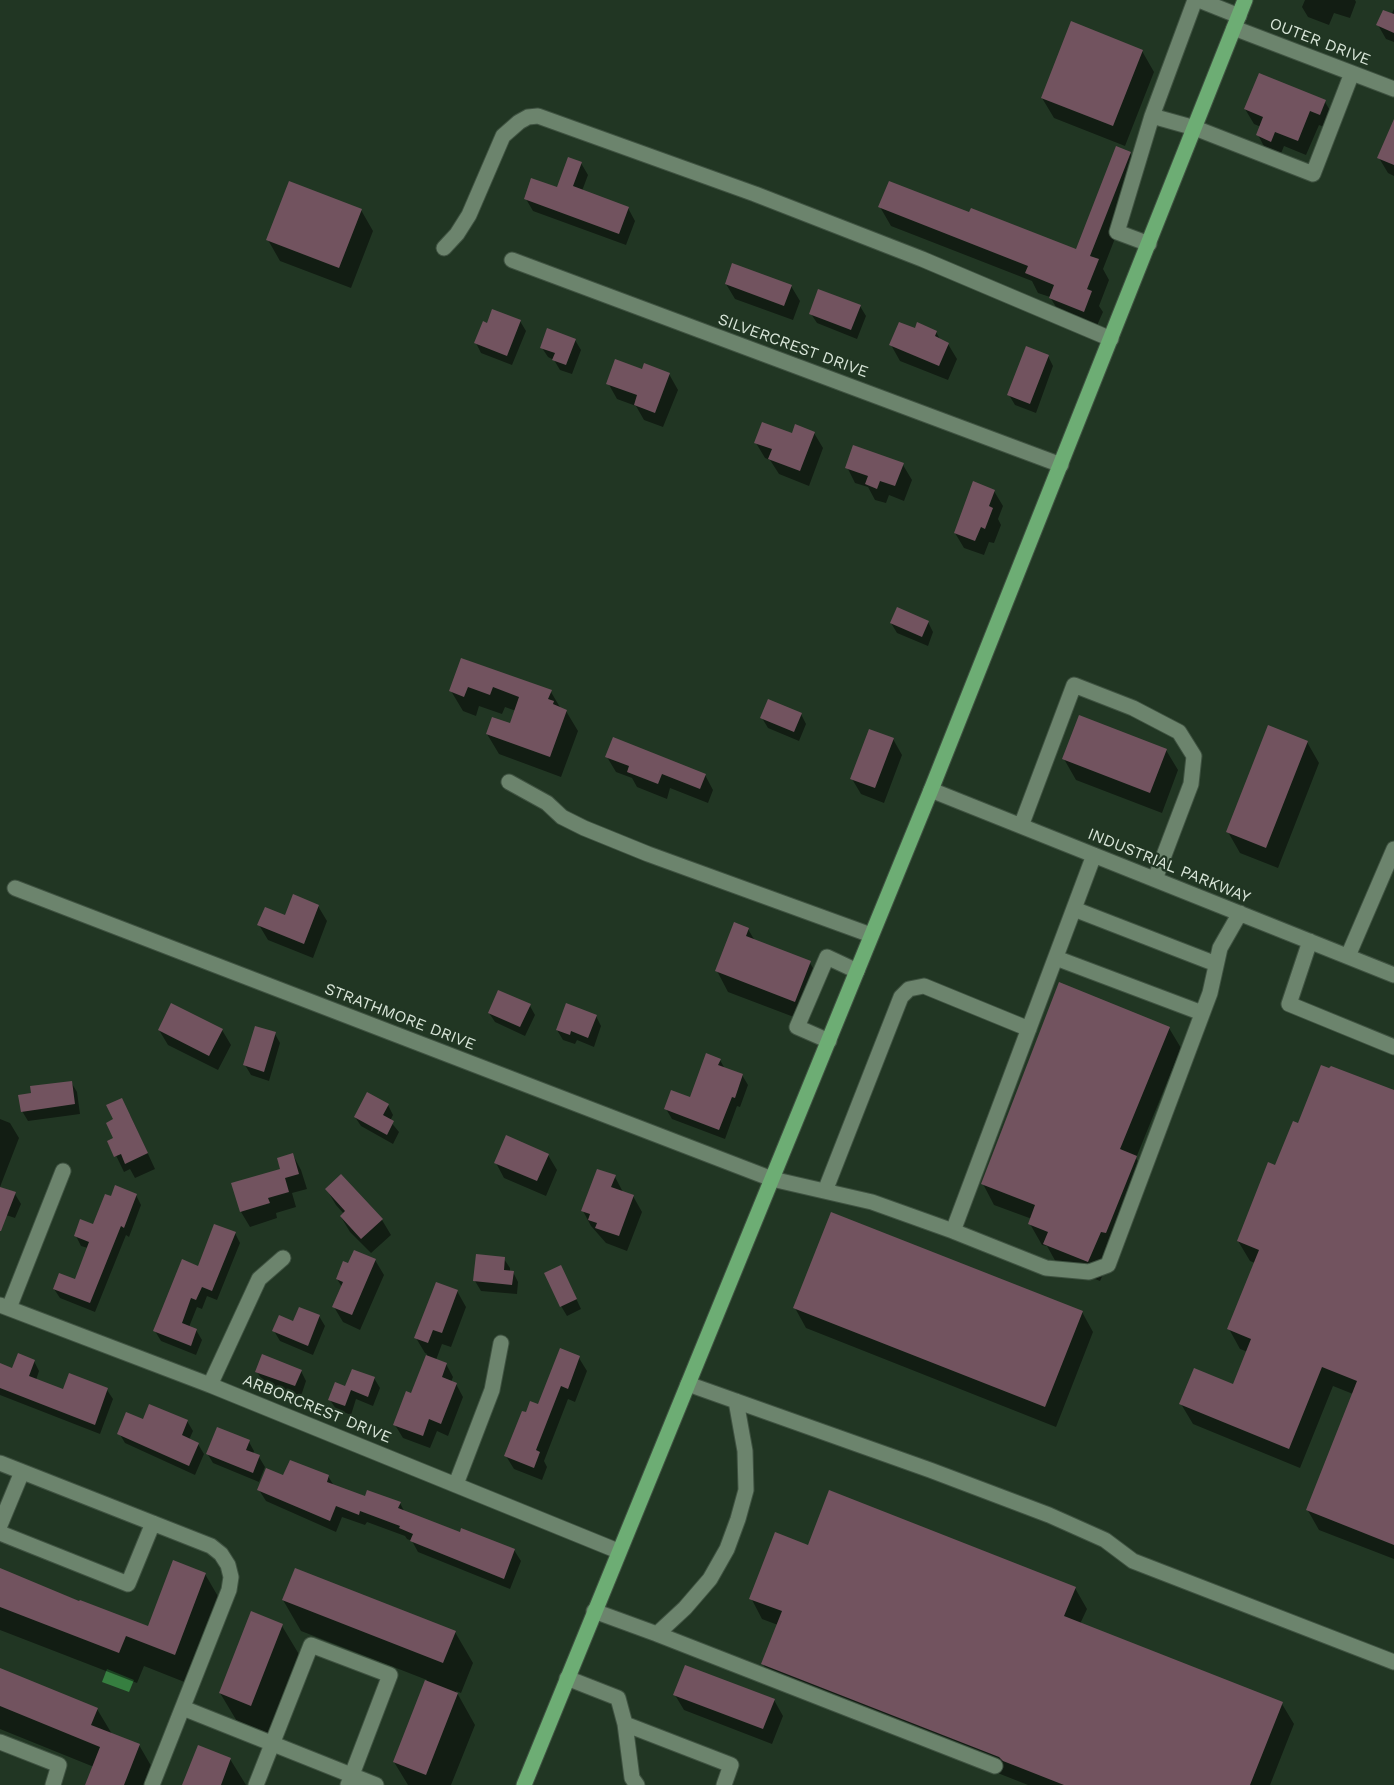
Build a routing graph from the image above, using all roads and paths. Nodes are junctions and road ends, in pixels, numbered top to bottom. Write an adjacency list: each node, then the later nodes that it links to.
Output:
1 (1197, 0): 3 (street, OUTER DRIVE); 6 (street)
2 (1245, 0): 3 (main road)
3 (1236, 22): 4 (street, OUTER DRIVE); 7 (main road)
4 (1352, 73): 5 (street, OUTER DRIVE); 7 (street)
5 (1394, 88)
6 (1152, 116): 7 (street); 8 (street)
7 (1195, 128): 8 (main road)
8 (1149, 244): 11 (main road)
9 (444, 248): 11 (street)
10 (512, 260): 12 (street, SILVERCREST DRIVE)
11 (1111, 339): 12 (main road)
12 (1061, 465): 14 (main road)
13 (509, 782): 22 (street)
14 (931, 790): 15 (street, INDUSTRIAL PARKWAY); 22 (main road)
15 (1021, 826): 17 (street, INDUSTRIAL PARKWAY); 18 (street)
16 (1394, 849): 24 (street)
17 (1094, 855): 18 (street, INDUSTRIAL PARKWAY); 20 (street)
18 (1155, 879): 21 (street, INDUSTRIAL PARKWAY)
19 (15, 888): 34 (street, STRATHMORE DRIVE)
20 (1074, 909): 25 (street); 26 (street)
21 (1240, 913): 23 (street, INDUSTRIAL PARKWAY); 26 (street, STRATHMORE DRIVE)
22 (872, 935): 27 (main road)
23 (1310, 941): 24 (street, INDUSTRIAL PARKWAY); 32 (street)
24 (1348, 956): 28 (street, INDUSTRIAL PARKWAY)
25 (1056, 958): 29 (street); 30 (street)
26 (1216, 964): 29 (street, STRATHMORE DRIVE)
27 (857, 971): 31 (main road); 31 (street)
28 (1394, 975)
29 (1202, 1013): 36 (street, STRATHMORE DRIVE)
30 (1029, 1029): 35 (street); 36 (street)
31 (829, 1041): 34 (main road)
32 (1394, 1047)
33 (63, 1170): 38 (street)
34 (772, 1179): 35 (street, STRATHMORE DRIVE); 40 (main road)
35 (825, 1191): 36 (street, STRATHMORE DRIVE)
36 (953, 1231)
37 (283, 1258): 41 (street)
38 (4, 1306): 41 (street, ARBORCREST DRIVE)
39 (501, 1343): 45 (street)
40 (688, 1384): 42 (street); 49 (main road)
41 (210, 1385): 45 (street, ARBORCREST DRIVE)
42 (736, 1401): 51 (street); 52 (street)
43 (0, 1463): 44 (street)
44 (22, 1472): 46 (street); 47 (street)
45 (456, 1484): 49 (street, ARBORCREST DRIVE)
46 (153, 1523): 48 (street); 54 (street)
47 (0, 1526)
48 (0, 1533)
49 (618, 1551): 50 (main road)
50 (594, 1611): 51 (street); 53 (main road)
51 (657, 1634): 58 (street)
52 (1394, 1662)
53 (567, 1678): 55 (street); 64 (main road)
54 (183, 1708): 57 (street); 61 (street)
55 (625, 1724): 65 (street); 66 (street)
56 (0, 1742): 60 (street)
57 (271, 1743): 59 (street); 59 (street); 62 (street)
58 (995, 1766)
59 (350, 1780): 63 (street)
60 (53, 1785)
61 (152, 1785)
62 (256, 1785)
63 (376, 1785)
64 (524, 1785)
65 (637, 1785)
66 (724, 1785)

